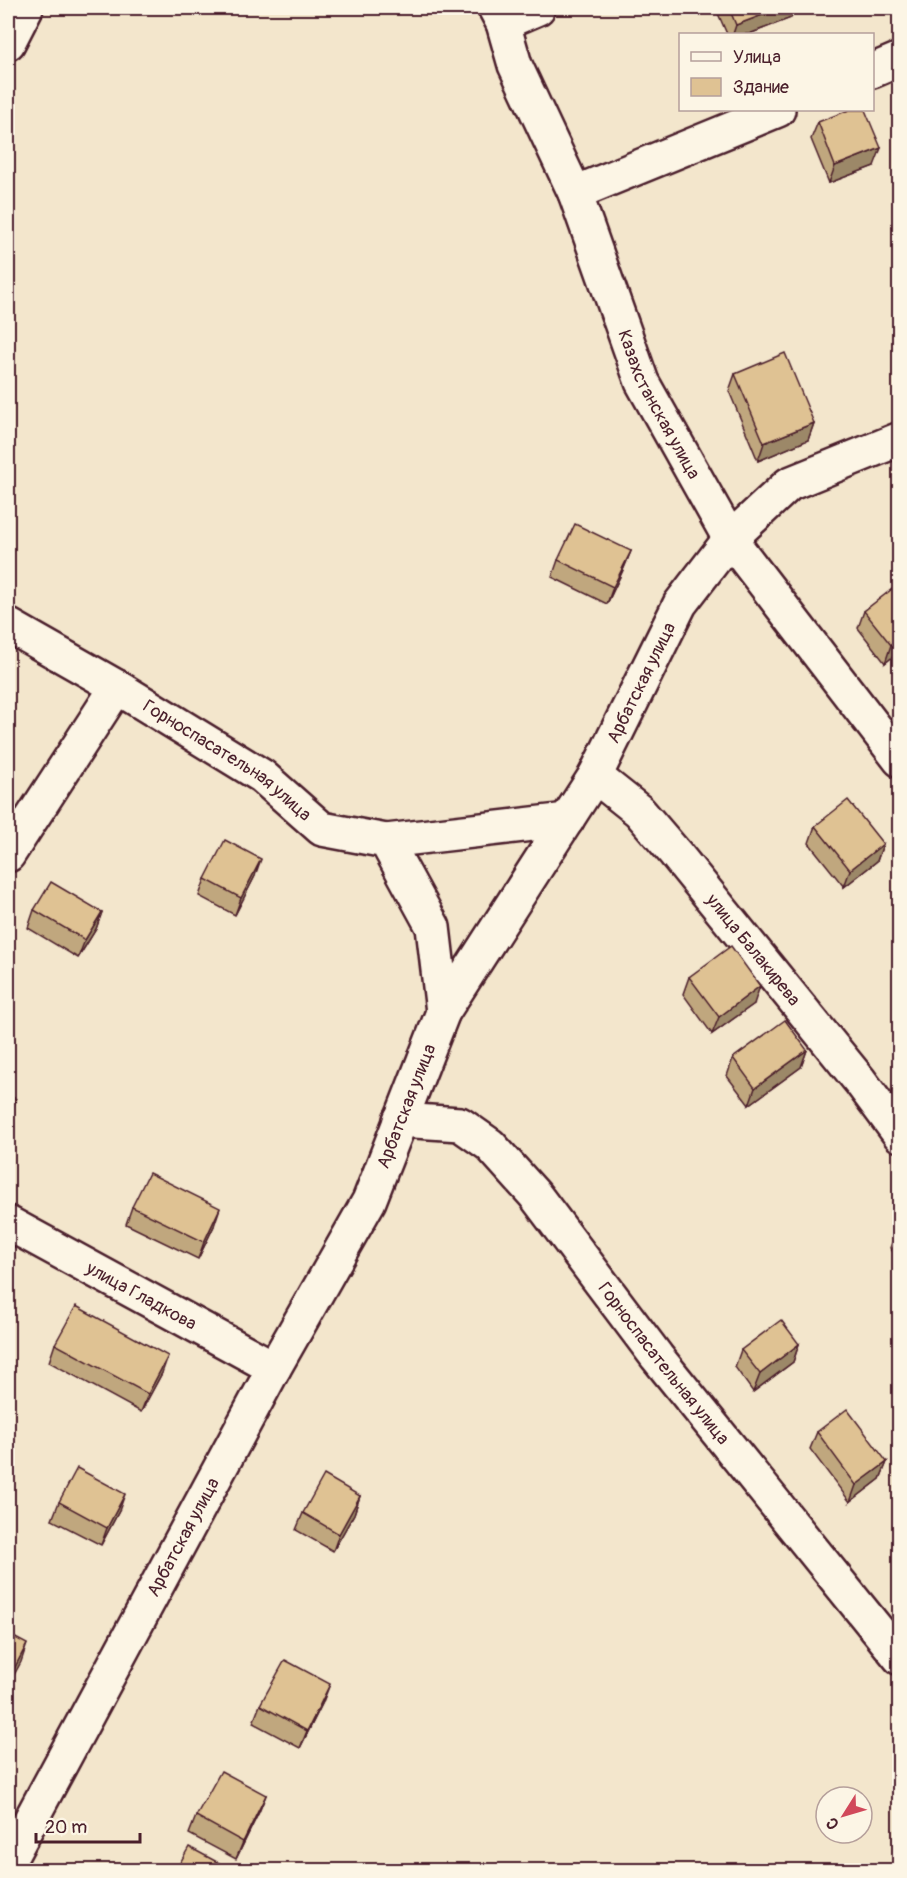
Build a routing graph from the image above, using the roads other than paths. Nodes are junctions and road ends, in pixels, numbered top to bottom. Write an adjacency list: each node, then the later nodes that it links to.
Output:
1 (26, 8): 4 (street)
2 (538, 8): 3 (street)
3 (499, 15): 8 (street, Казахстанская улица)
4 (8, 43)
5 (900, 60): 6 (street)
6 (874, 71)
7 (776, 111): 8 (street)
8 (575, 193): 10 (street, Казахстанская улица)
9 (900, 440): 10 (street, Арбатская улица)
10 (730, 538): 13 (street, Казахстанская улица); 14 (street, Арбатская улица)
11 (8, 625): 12 (street, Горноспасательная улица)
12 (117, 687): 16 (street, Горноспасательная улица); 17 (street)
13 (900, 760)
14 (595, 776): 15 (street, Арбатская улица); 20 (street, улица Балакирева)
15 (567, 820): 16 (street, Горноспасательная улица); 18 (street, Арбатская улица)
16 (386, 841): 18 (street)
17 (8, 855)
18 (443, 1012): 19 (street, Арбатская улица)
19 (400, 1120): 22 (street, Арбатская улица); 23 (street, Горноспасательная улица)
20 (900, 1135)
21 (8, 1223): 22 (street, улица Гладкова)
22 (274, 1368): 24 (street, Арбатская улица)
23 (900, 1658)
24 (8, 1862)

